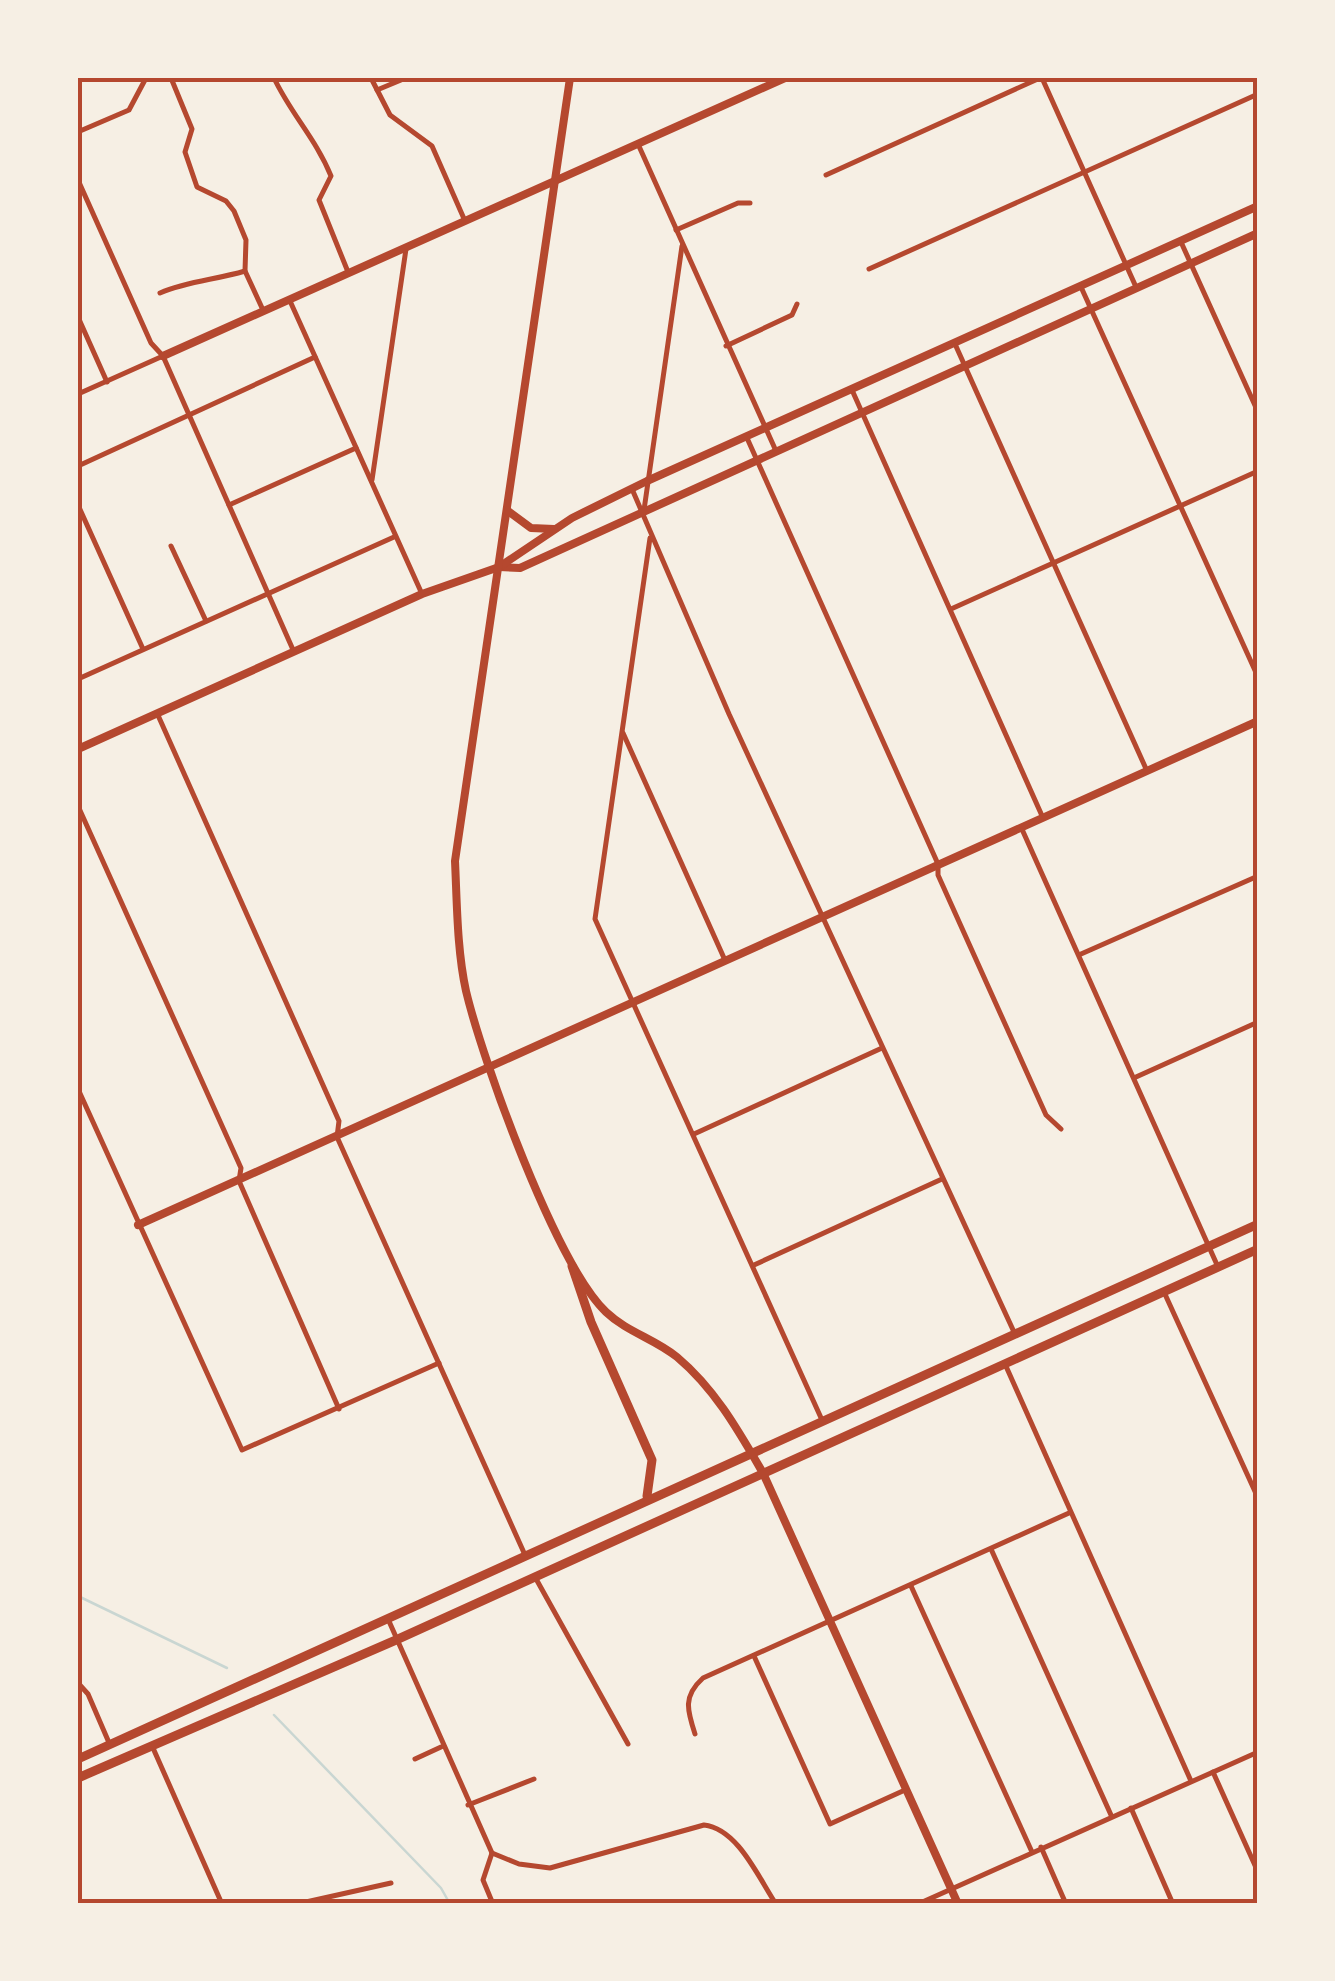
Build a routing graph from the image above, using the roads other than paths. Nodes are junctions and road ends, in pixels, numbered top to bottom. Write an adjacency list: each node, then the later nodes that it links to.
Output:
1 (146, 78): 11 (street)
2 (171, 78): 28 (street)
3 (274, 78): 29 (street)
4 (371, 78): 9 (street)
5 (570, 78): 16 (street)
6 (785, 78): 12 (street)
7 (1041, 78): 13 (street); 14 (street)
8 (401, 80): 9 (street)
9 (377, 90): 19 (street)
10 (1258, 94): 13 (street)
11 (80, 131)
12 (638, 143): 16 (street); 20 (street)
13 (1083, 171): 26 (street); 27 (street)
14 (826, 175)
15 (78, 180): 40 (street)
16 (556, 180): 19 (street); 62 (street)
17 (750, 203): 20 (street)
18 (1258, 206): 22 (street)
19 (465, 222): 24 (street)
20 (676, 230): 23 (street)
21 (1258, 233): 25 (street)
22 (1181, 241): 25 (street); 26 (street)
23 (682, 245): 39 (street); 56 (street)
24 (406, 248): 29 (street); 57 (street)
25 (1191, 264): 31 (street); 47 (street)
26 (1127, 266): 30 (street); 31 (street)
27 (869, 269)
28 (245, 271): 32 (street); 36 (street)
29 (348, 272): 33 (street)
30 (1081, 287): 35 (street); 38 (street)
31 (1136, 287): 35 (street)
32 (160, 293)
33 (288, 299): 36 (street); 41 (street)
34 (797, 304): 39 (street)
35 (1090, 308): 42 (street); 61 (street)
36 (263, 310): 40 (street)
37 (78, 317): 43 (street)
38 (955, 344): 42 (street); 44 (street)
39 (726, 346): 49 (street)
40 (163, 356): 43 (street); 48 (street)
41 (315, 358): 48 (street); 51 (street)
42 (964, 365): 46 (street); 68 (street)
43 (107, 382): 45 (street)
44 (852, 390): 46 (street); 49 (street)
45 (78, 394)
46 (861, 412): 52 (street); 72 (street)
47 (1258, 412)
48 (188, 415): 54 (street); 59 (street)
49 (765, 429): 50 (street); 52 (street)
50 (746, 437): 53 (street); 56 (street)
51 (356, 448): 57 (street); 59 (street)
52 (776, 451): 53 (street)
53 (756, 460): 63 (street); 86 (street)
54 (78, 466)
55 (1258, 471): 61 (street)
56 (647, 481): 58 (street); 63 (street)
57 (372, 483): 65 (street)
58 (632, 489): 63 (street); 64 (street)
59 (229, 504): 70 (street)
60 (78, 505): 74 (street)
61 (1180, 506): 68 (street); 76 (street)
62 (508, 511): 64 (street); 69 (street)
63 (642, 511): 66 (street); 69 (street)
64 (554, 529): 69 (street)
65 (394, 538): 70 (street); 71 (street)
66 (650, 538): 80 (street); 88 (street)
67 (171, 546): 73 (street)
68 (1053, 563): 72 (street); 82 (street)
69 (498, 566): 71 (street); 94 (street)
70 (268, 593): 73 (street); 75 (street)
71 (422, 594): 75 (street)
72 (951, 609): 84 (street)
73 (206, 621): 74 (street)
74 (143, 649): 77 (street)
75 (294, 652): 78 (street)
76 (1258, 677)
77 (78, 678)
78 (157, 713): 81 (street); 99 (street)
79 (1258, 721): 82 (street)
80 (622, 731): 90 (street); 91 (street)
81 (78, 749)
82 (1147, 771): 84 (street)
83 (78, 806): 101 (street)
84 (1043, 818): 85 (street)
85 (1021, 827): 86 (street); 89 (street)
86 (938, 864): 88 (street); 97 (street)
87 (1258, 876): 89 (street)
88 (821, 916): 90 (street); 93 (street)
89 (1081, 954): 95 (street)
90 (724, 958): 91 (street)
91 (634, 1000): 94 (street); 98 (street)
92 (1258, 1022): 95 (street)
93 (884, 1048): 98 (street); 100 (street)
94 (489, 1066): 99 (street); 107 (street)
95 (1136, 1078): 104 (street)
96 (78, 1089): 103 (street)
97 (1060, 1129)
98 (694, 1134): 106 (street)
99 (337, 1137): 101 (street); 112 (street)
100 (943, 1179): 106 (street); 110 (street)
101 (239, 1181): 103 (street); 113 (street)
102 (1258, 1224): 104 (main road)
103 (138, 1225): 113 (street)
104 (1209, 1245): 108 (street); 110 (main road)
105 (1258, 1249): 108 (main road)
106 (754, 1265): 114 (street)
107 (572, 1266): 115 (street); 117 (main road)
108 (1218, 1267): 109 (main road)
109 (1164, 1292): 111 (main road); 118 (street)
110 (1016, 1335): 114 (main road)
111 (1005, 1363): 116 (main road); 119 (street)
112 (439, 1364): 113 (street); 121 (street)
113 (340, 1408)
114 (822, 1422): 115 (main road)
115 (750, 1451): 116 (street); 117 (main road)
116 (763, 1472): 122 (main road); 125 (street)
117 (647, 1498): 121 (main road)
118 (1258, 1498)
119 (1070, 1514): 120 (street); 140 (street)
120 (991, 1549): 123 (street); 144 (street)
121 (525, 1555): 124 (main road)
122 (533, 1575): 126 (main road); 131 (street)
123 (910, 1585): 125 (street); 146 (street)
124 (387, 1616): 126 (street); 130 (main road)
125 (832, 1621): 127 (street); 141 (street)
126 (396, 1640): 132 (main road); 133 (street)
127 (754, 1656): 129 (street); 141 (street)
128 (78, 1684): 130 (street)
129 (695, 1734)
130 (110, 1744): 135 (main road)
131 (628, 1744)
132 (152, 1745): 138 (main road); 151 (street)
133 (441, 1747): 136 (street); 142 (street)
134 (1258, 1752): 137 (street)
135 (78, 1759)
136 (415, 1759)
137 (1212, 1772): 140 (street); 148 (street)
138 (78, 1778)
139 (534, 1780): 142 (street)
140 (1190, 1782): 143 (street)
141 (908, 1789): 150 (street)
142 (468, 1805): 147 (street)
143 (1131, 1808): 144 (street); 158 (street)
144 (1112, 1816): 145 (street)
145 (1041, 1848): 146 (street); 157 (street)
146 (1032, 1852): 150 (street)
147 (492, 1853): 153 (street); 154 (street)
148 (1258, 1872)
149 (391, 1883): 152 (street)
150 (952, 1888): 155 (street); 156 (street)
151 (222, 1904)
152 (297, 1904)
153 (492, 1904)
154 (776, 1904)
155 (918, 1904)
156 (958, 1904)
157 (1066, 1904)
158 (1173, 1904)

